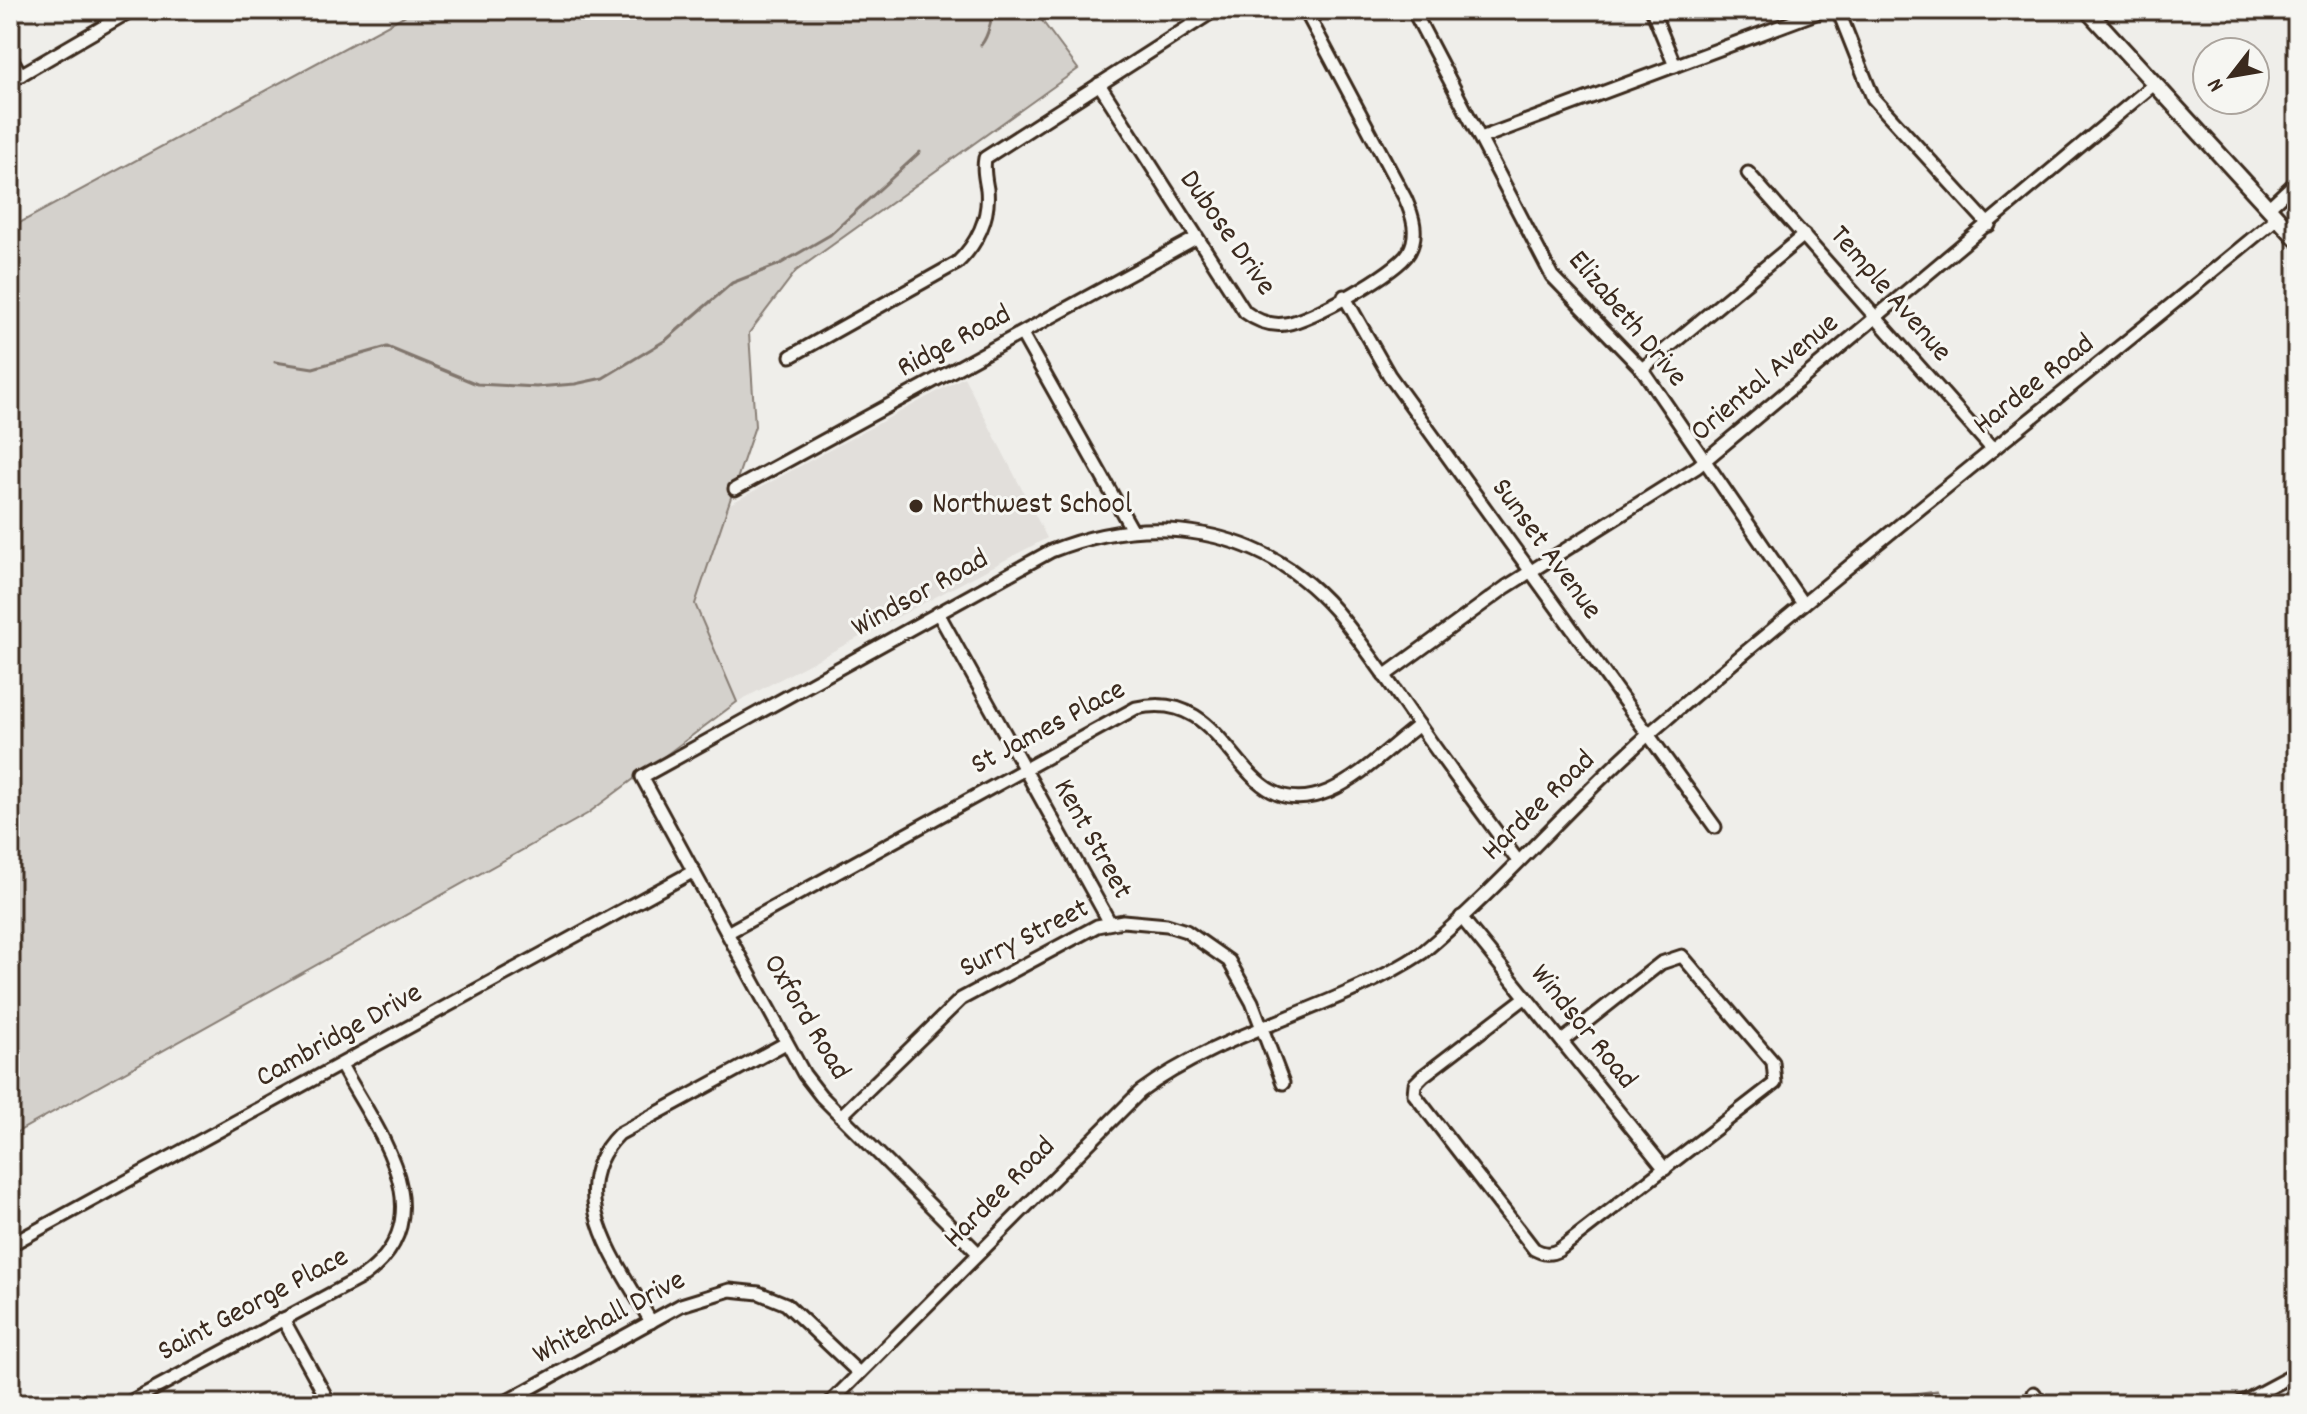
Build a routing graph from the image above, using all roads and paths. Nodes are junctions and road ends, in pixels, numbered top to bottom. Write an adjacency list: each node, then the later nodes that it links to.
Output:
1 (132, 10): 11 (street)
2 (1215, 10): 12 (street)
3 (1305, 10): 22 (street, Dubose Drive)
4 (1413, 10): 14 (street, Elizabeth Drive)
5 (1652, 10): 10 (street)
6 (1824, 10): 10 (street)
7 (1838, 10): 18 (street)
8 (2087, 10): 13 (main road)
9 (10, 56): 11 (street)
10 (1675, 66): 14 (street)
11 (15, 78)
12 (1099, 84): 20 (street, Dubose Drive); 25 (street)
13 (2153, 85): 17 (main road); 18 (street, Oriental Avenue)
14 (1481, 138): 26 (street, Elizabeth Drive)
15 (1748, 173): 19 (street, Temple Avenue)
16 (2297, 181): 17 (street, Hardee Road)
17 (2272, 213): 21 (main road); 27 (street, Hardee Road)
18 (1989, 225): 23 (street, Oriental Avenue)
19 (1804, 235): 23 (street, Temple Avenue); 26 (street)
20 (1196, 238): 22 (street, Dubose Drive); 24 (street, Ridge Road)
21 (2297, 239)
22 (1344, 296): 31 (street, Sunset Avenue)
23 (1877, 318): 27 (street, Temple Avenue); 28 (street, Oriental Avenue)
24 (1022, 334): 29 (street, Ridge Road); 30 (street)
25 (791, 356)
26 (1642, 369): 28 (street, Elizabeth Drive)
27 (1993, 450): 32 (street, Hardee Road)
28 (1706, 460): 31 (street, Oriental Avenue); 32 (street, Elizabeth Drive)
29 (735, 489)
30 (1131, 528): 33 (street, Windsor Road); 34 (street, Windsor Road)
31 (1531, 571): 34 (street, Oriental Avenue); 36 (street, Sunset Avenue)
32 (1803, 604): 36 (street, Hardee Road)
33 (938, 613): 37 (street, Kent Street); 38 (street, Windsor Road)
34 (1384, 676): 35 (street, Windsor Road)
35 (1419, 725): 37 (street, St James Place); 40 (street, Windsor Road)
36 (1649, 735): 39 (street, Sunset Avenue); 40 (street, Hardee Road)
37 (1023, 768): 43 (street, Kent Street); 44 (street, St James Place)
38 (663, 814): 41 (street, Oxford Road)
39 (1715, 827)
40 (1518, 861): 42 (street, Hardee Road)
41 (694, 871): 44 (street, Oxford Road); 49 (street, Cambridge Drive)
42 (1461, 917): 45 (street, Windsor Road); 46 (street, Hardee Road)
43 (1110, 923): 46 (street, Surry Street); 51 (street, Surry Street)
44 (727, 933): 48 (street, Oxford Road)
45 (1526, 997): 47 (street, Windsor Road); 52 (street)
46 (1261, 1029): 50 (street, Surry Street); 54 (street, Hardee Road)
47 (1562, 1041): 52 (street, Windsor Road); 52 (street)
48 (786, 1043): 51 (street, Oxford Road); 56 (street)
49 (341, 1065): 53 (street, Cambridge Drive); 55 (street, Saint George Place)
50 (1283, 1083)
51 (841, 1116): 54 (street, Oxford Road)
52 (1665, 1169)
53 (10, 1245)
54 (977, 1252): 57 (street, Hardee Road)
55 (283, 1319): 60 (street, Saint George Place); 61 (street)
56 (651, 1322): 57 (street, Whitehall Drive); 62 (street, Whitehall Drive)
57 (859, 1373): 63 (street, Hardee Road)
58 (2297, 1373): 65 (street)
59 (2034, 1393): 64 (street)
60 (126, 1404)
61 (330, 1404)
62 (502, 1404)
63 (829, 1404)
64 (2041, 1404)
65 (2239, 1404)

